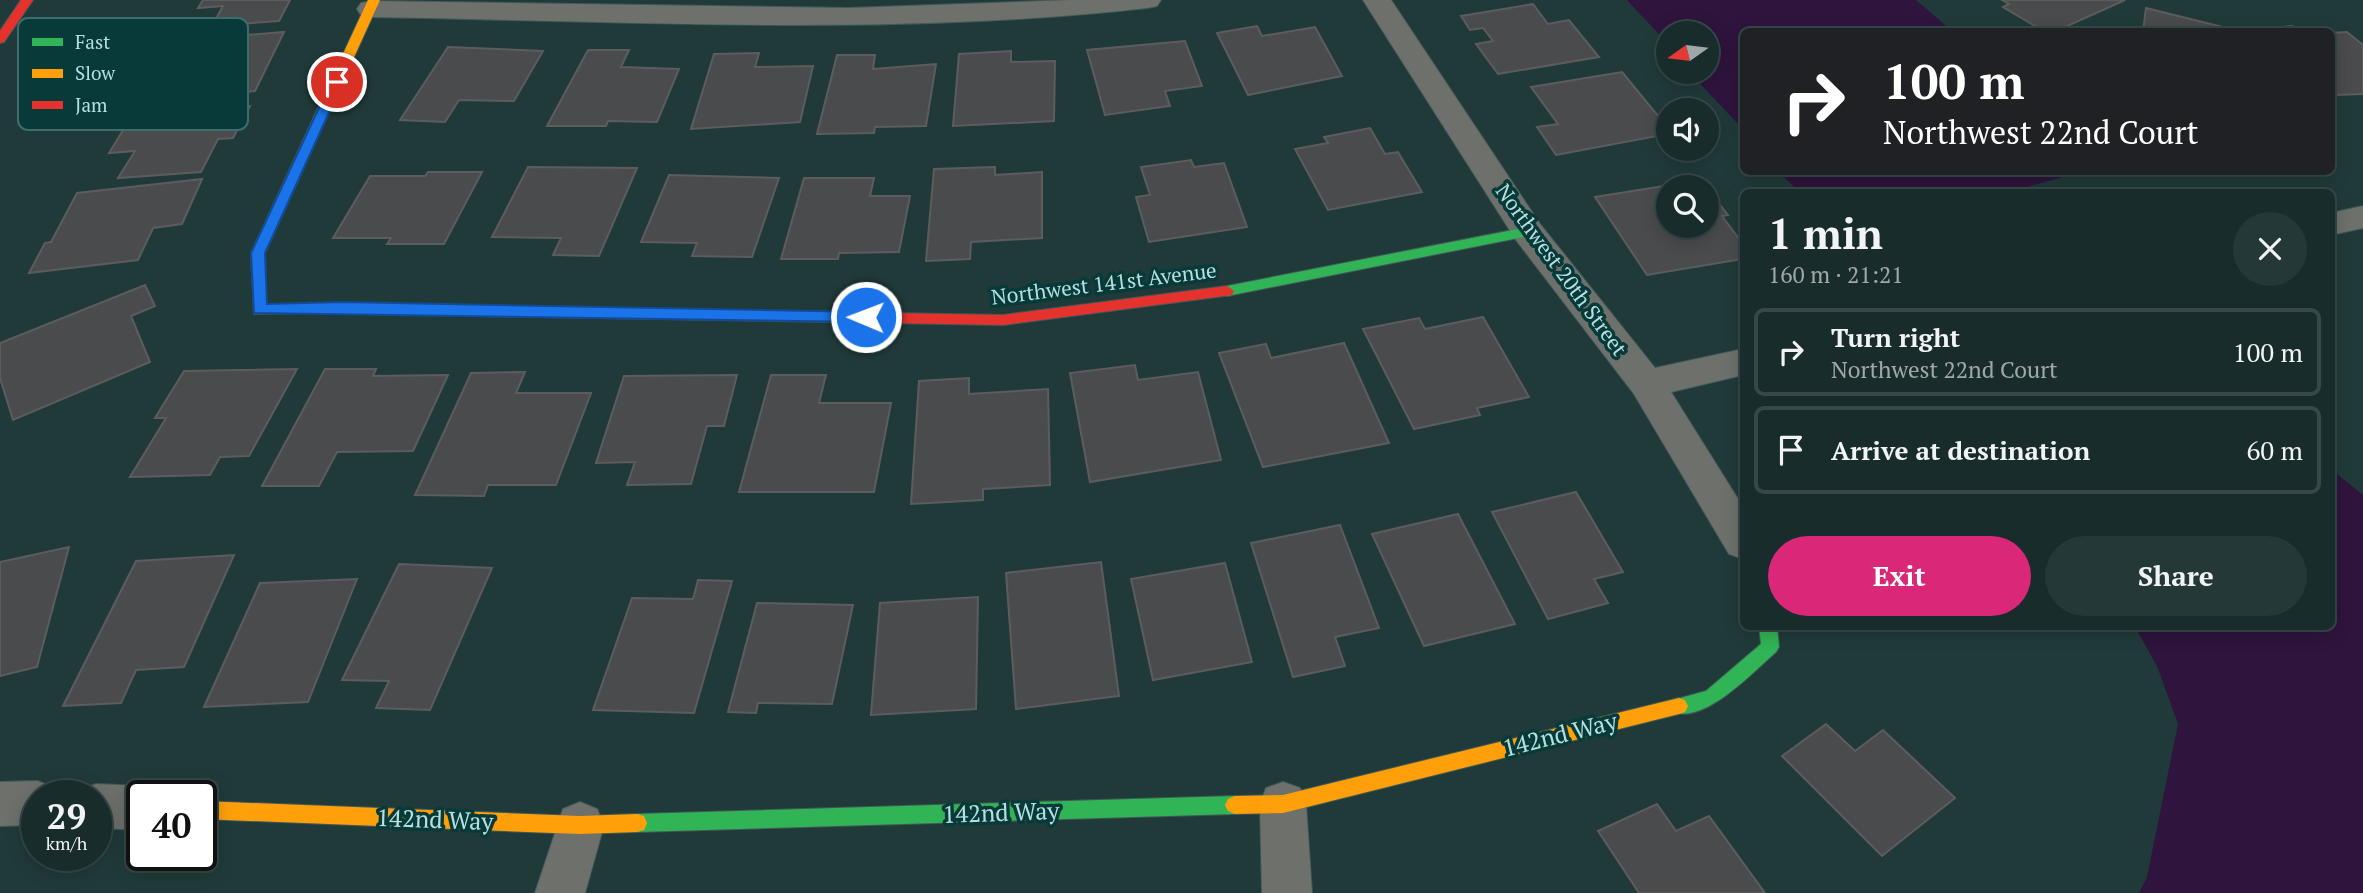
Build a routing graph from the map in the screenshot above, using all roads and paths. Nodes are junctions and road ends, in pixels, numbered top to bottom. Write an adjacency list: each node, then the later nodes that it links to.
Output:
1 (27, 0): 5 (street)
2 (1147, 0): 4 (street)
3 (1377, 0): 8 (street, Northwest 20th Street)
4 (373, 5): 8 (street, Northwest 141st Avenue)
5 (0, 39)
6 (2363, 217): 7 (street)
7 (2335, 223)
8 (1528, 232): 10 (street, Northwest 20th Street)
9 (1740, 363): 10 (street)
10 (1647, 384): 11 (street, Northwest 20th Street)
11 (1740, 537)
12 (1768, 630): 15 (street, 142nd Way)
13 (21, 803): 14 (street)
14 (0, 804)
15 (1283, 804): 17 (street, 142nd Way); 19 (street)
16 (217, 811): 17 (street, 142nd Way)
17 (580, 825): 18 (street)
18 (559, 893)
19 (1287, 893)

